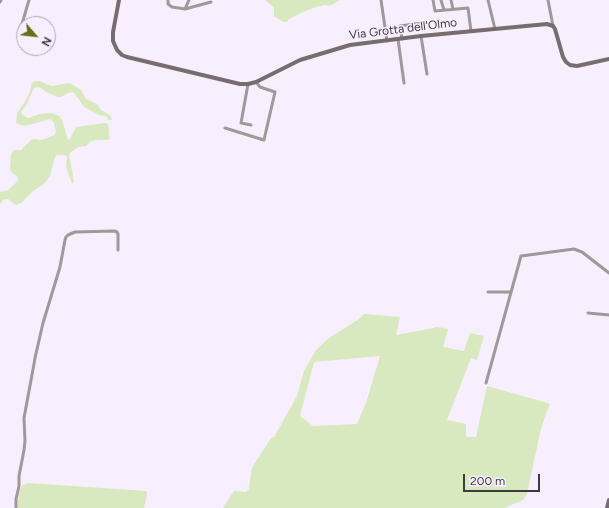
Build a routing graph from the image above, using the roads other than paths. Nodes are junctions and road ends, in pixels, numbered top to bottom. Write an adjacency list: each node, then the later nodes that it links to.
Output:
1 (29, 0): 15 (street)
2 (119, 0): 27 (street, Via Grotta dell'Olmo)
3 (168, 0): 12 (street)
4 (189, 0): 12 (street)
5 (381, 0): 22 (street)
6 (433, 0): 14 (street)
7 (442, 0): 14 (street)
8 (452, 0): 13 (street)
9 (488, 0): 18 (street)
10 (548, 0): 17 (street)
11 (211, 2): 12 (street)
12 (185, 9)
13 (453, 9): 14 (street); 19 (street)
14 (444, 10)
15 (24, 16)
16 (422, 23): 21 (street)
17 (553, 26): 18 (street, Via Grotta dell'Olmo); 23 (street)
18 (495, 29): 19 (street, Via Grotta dell'Olmo)
19 (471, 31): 20 (street, Via Grotta dell'Olmo)
20 (421, 36): 21 (street, Via Grotta dell'Olmo); 24 (street)
21 (400, 39): 22 (street, Via Grotta dell'Olmo); 26 (street)
22 (387, 41): 25 (street, Via Grotta dell'Olmo)
23 (609, 59)
24 (426, 74)
25 (256, 82): 27 (street, Via Grotta dell'Olmo); 29 (street)
26 (404, 83)
27 (248, 84): 28 (street)
28 (251, 125)
29 (225, 128)
30 (118, 250): 38 (street)
31 (609, 273): 33 (street)
32 (488, 292): 33 (street)
33 (511, 292): 36 (street)
34 (588, 313): 35 (street)
35 (609, 315)
36 (486, 383)
37 (609, 500): 39 (street)
38 (16, 508)
39 (608, 508)

